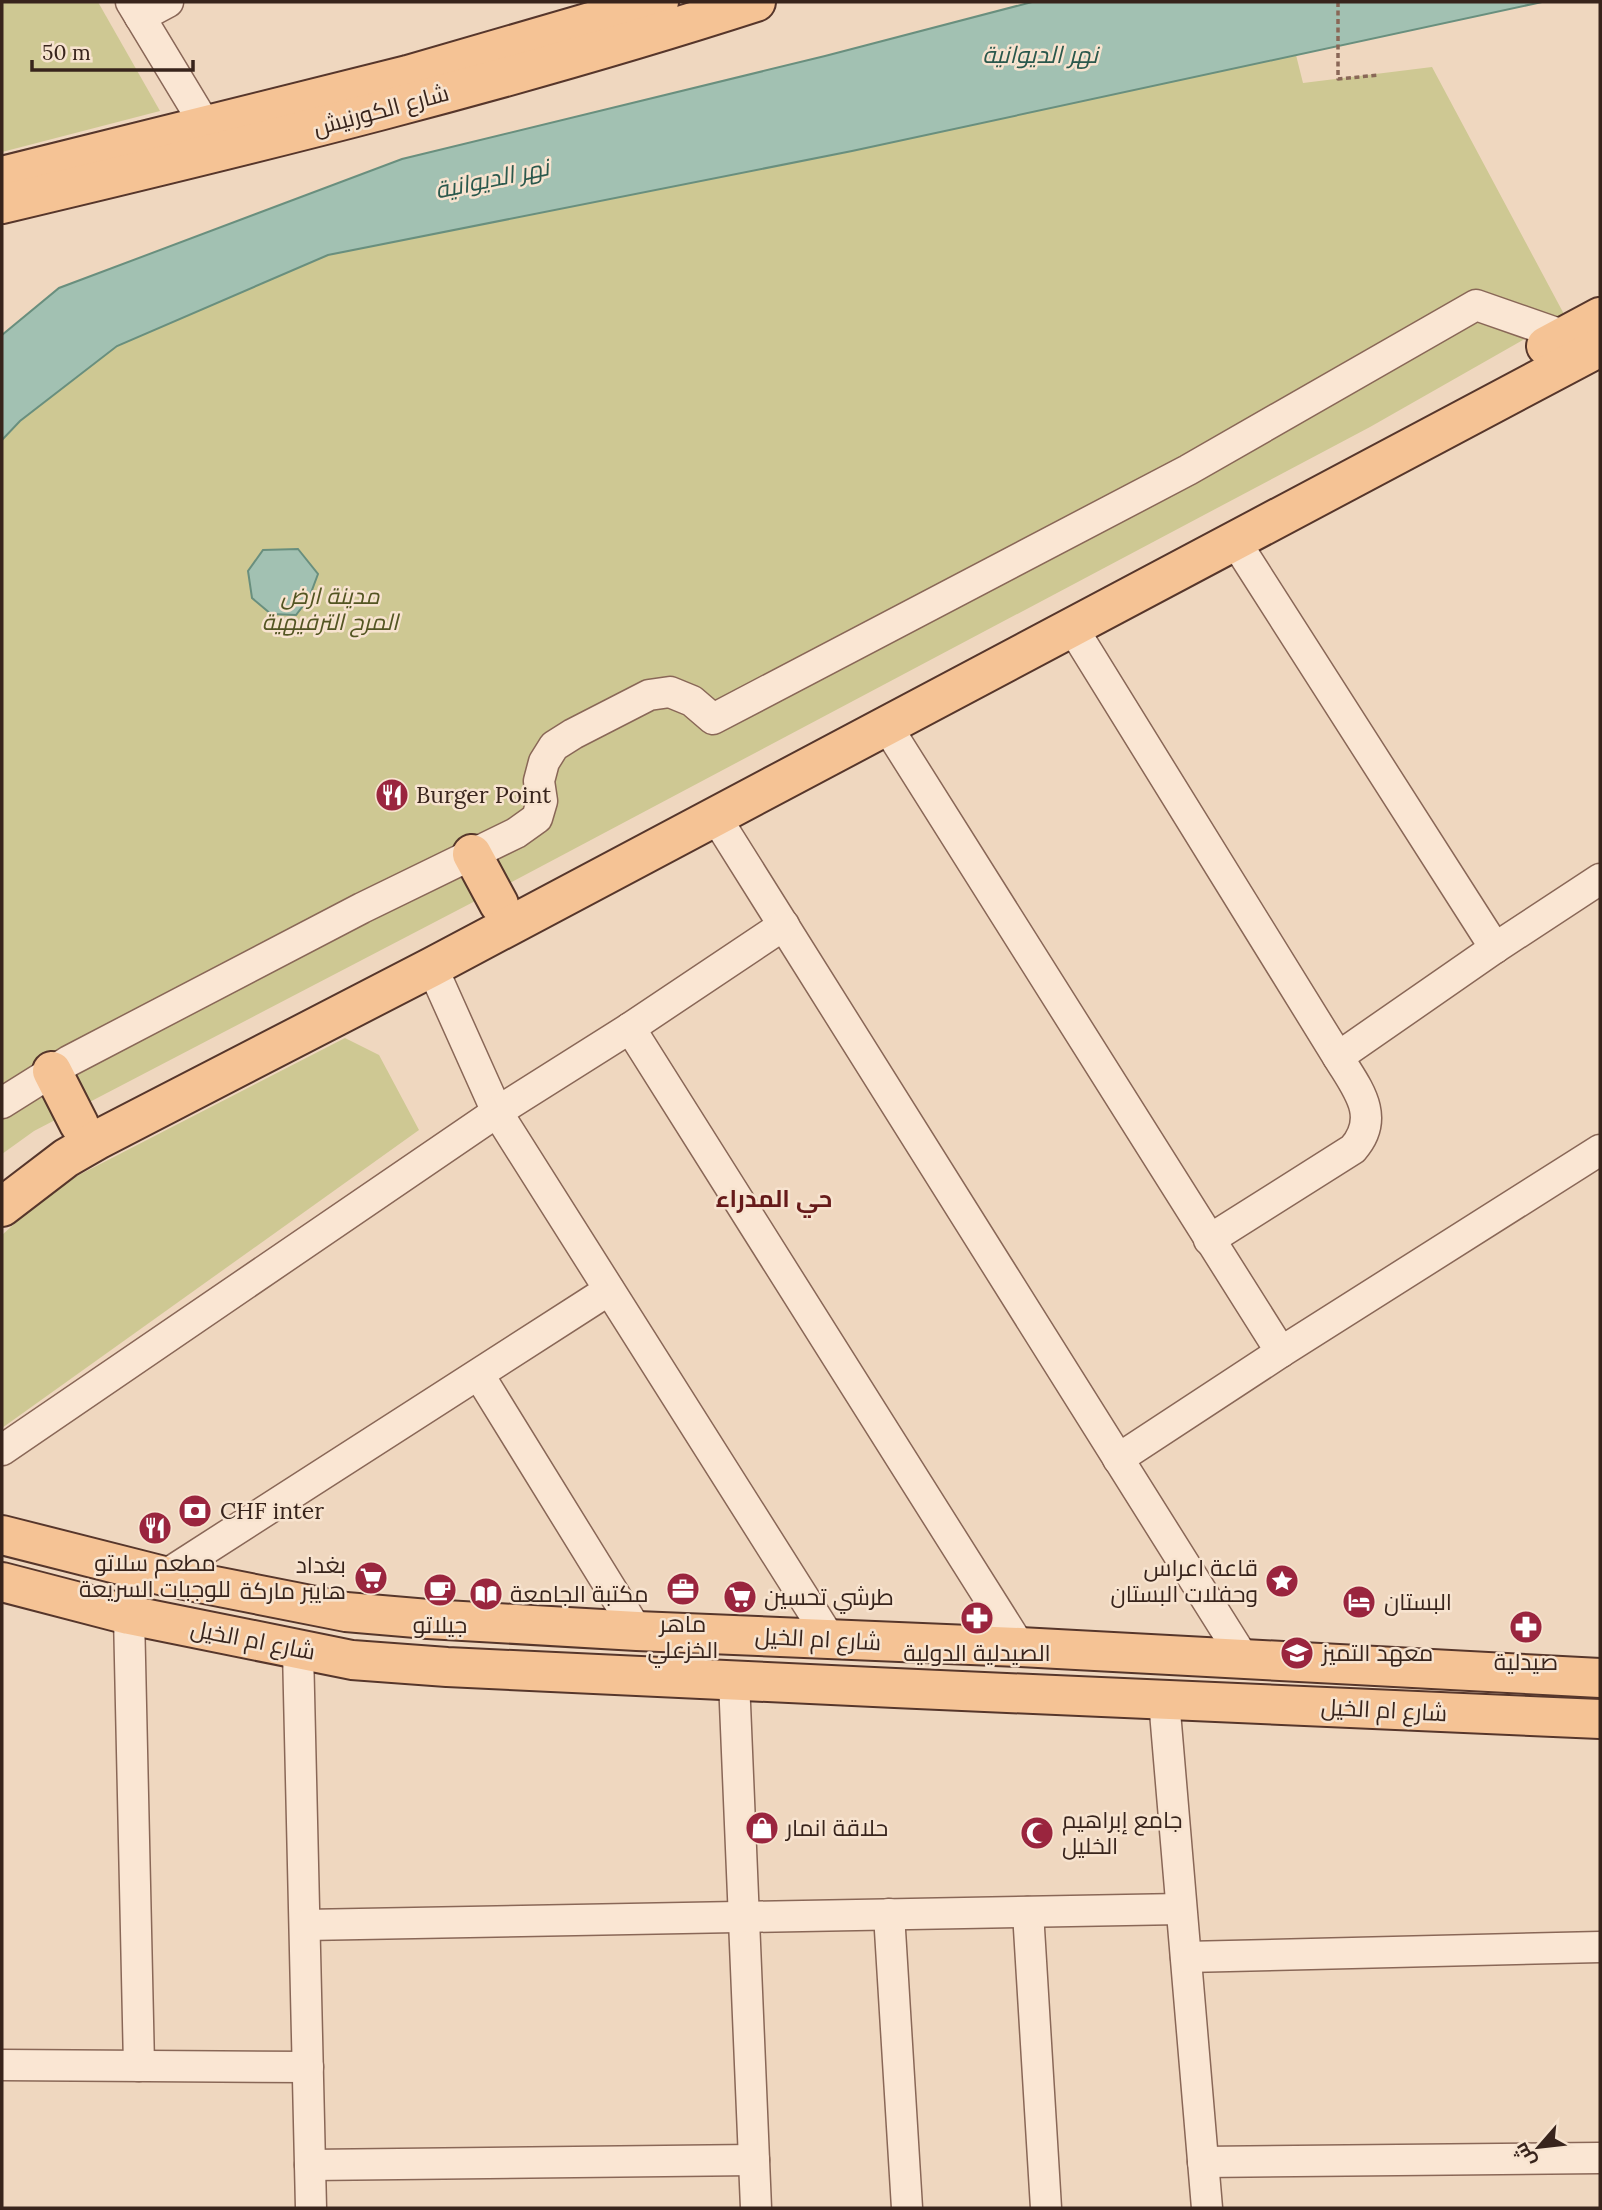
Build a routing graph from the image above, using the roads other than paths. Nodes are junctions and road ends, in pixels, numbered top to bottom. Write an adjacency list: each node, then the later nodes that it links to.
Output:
1 (167, 2): 4 (street)
2 (756, 2): 5 (main road, شارع الكورنيش)
3 (634, 5): 5 (main road, شارع الكورنيش)
4 (136, 9): 5 (street)
5 (214, 138): 6 (main road, شارع الكورنيش); 7 (main road, شارع الكورنيش)
6 (2, 176)
7 (2, 204)
8 (1600, 317): 9 (main road)
9 (1583, 342): 10 (main road); 14 (street); 16 (main road)
10 (1235, 541): 11 (main road); 18 (street)
11 (1072, 627): 12 (main road); 21 (street)
12 (886, 725): 13 (main road); 29 (street)
13 (716, 816): 17 (street); 19 (main road)
14 (472, 854): 16 (main road); 22 (street)
15 (1600, 879): 18 (street)
16 (499, 904): 25 (main road)
17 (784, 925): 20 (street); 34 (street)
18 (1494, 948): 21 (street)
19 (432, 967): 24 (street); 28 (main road)
20 (630, 1028): 24 (street); 41 (street)
21 (1338, 1057): 29 (street)
22 (52, 1071): 23 (street); 25 (main road)
23 (2, 1103)
24 (497, 1112): 30 (street); 33 (street)
25 (79, 1124): 27 (main road)
26 (1600, 1150): 31 (street)
27 (2, 1174)
28 (2, 1207)
29 (1209, 1240): 31 (street)
30 (609, 1290): 32 (street); 40 (street)
31 (1281, 1352): 34 (street)
32 (479, 1375): 36 (street); 39 (street)
33 (2, 1450)
34 (1118, 1459): 43 (street)
35 (2, 1535): 36 (main road, شارع ام الخيل)
36 (164, 1576): 39 (main road, شارع ام الخيل)
37 (2, 1582): 38 (main road, شارع ام الخيل)
38 (129, 1615): 42 (main road, شارع ام الخيل); 56 (street)
39 (637, 1630): 40 (main road, شارع ام الخيل)
40 (830, 1639): 41 (main road, شارع ام الخيل)
41 (1020, 1647): 43 (main road, شارع ام الخيل)
42 (299, 1650): 45 (main road, شارع ام الخيل); 52 (street)
43 (1244, 1660): 44 (main road, شارع ام الخيل)
44 (1600, 1678)
45 (734, 1680): 46 (main road, شارع ام الخيل); 51 (street)
46 (1164, 1700): 47 (main road, شارع ام الخيل); 48 (street)
47 (1600, 1719)
48 (1181, 1909): 49 (street); 54 (street)
49 (1028, 1912): 50 (street); 65 (street)
50 (889, 1914): 51 (street); 64 (street)
51 (744, 1917): 52 (street); 59 (street)
52 (304, 1925): 57 (street)
53 (1600, 1947): 54 (street)
54 (1186, 1957): 60 (street)
55 (2, 2065): 56 (street)
56 (139, 2066): 57 (street)
57 (308, 2067): 61 (street)
58 (1600, 2158): 60 (street)
59 (754, 2160): 61 (street); 63 (street)
60 (1203, 2162): 66 (street)
61 (310, 2165): 62 (street)
62 (311, 2208)
63 (756, 2208)
64 (907, 2208)
65 (1046, 2208)
66 (1207, 2208)

